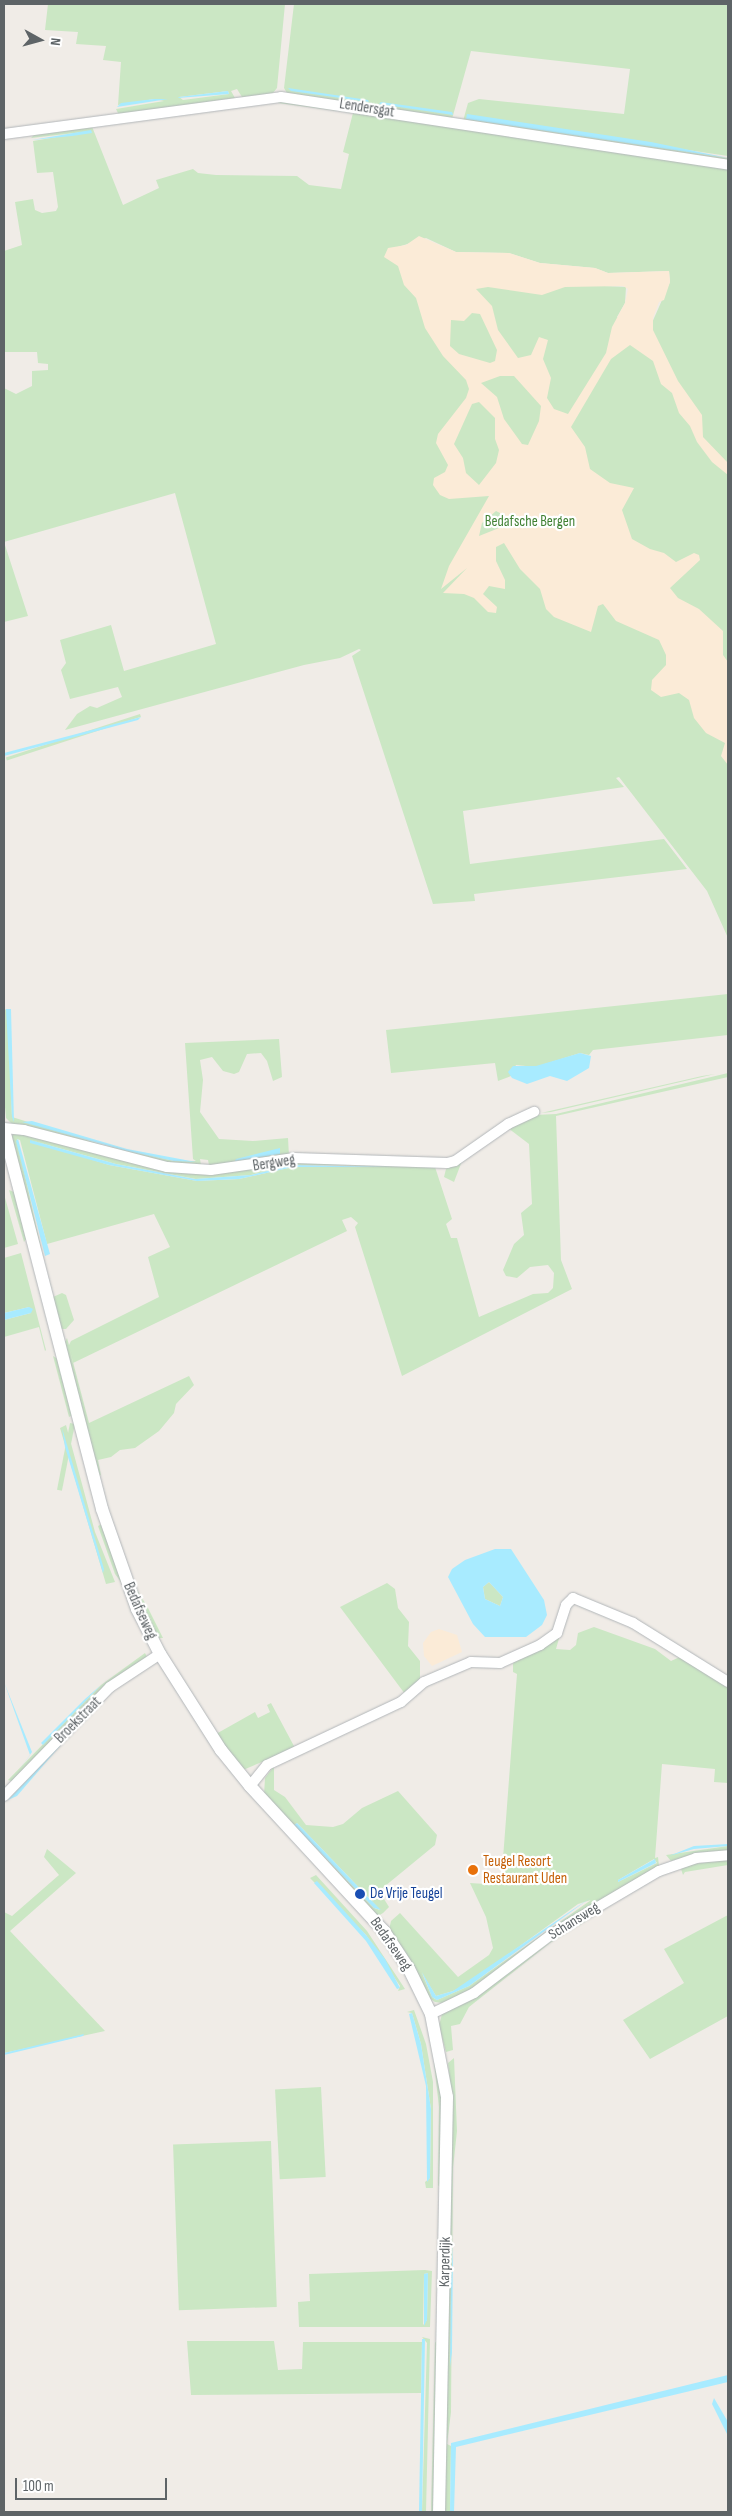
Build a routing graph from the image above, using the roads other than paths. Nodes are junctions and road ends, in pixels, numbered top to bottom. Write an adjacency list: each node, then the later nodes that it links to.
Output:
1 (4, 134): 2 (street, Lendersgat)
2 (728, 166)
3 (534, 1112): 4 (street, Bergweg)
4 (4, 1129): 5 (street, Bedafseweg)
5 (160, 1654): 7 (street, Bedafseweg); 8 (street, Broekstraat)
6 (728, 1682): 7 (street)
7 (250, 1786): 10 (street, Bedafseweg)
8 (4, 1796)
9 (728, 1856): 10 (street, Schansweg)
10 (431, 2014): 11 (street, Karperdijk)
11 (439, 2512)

